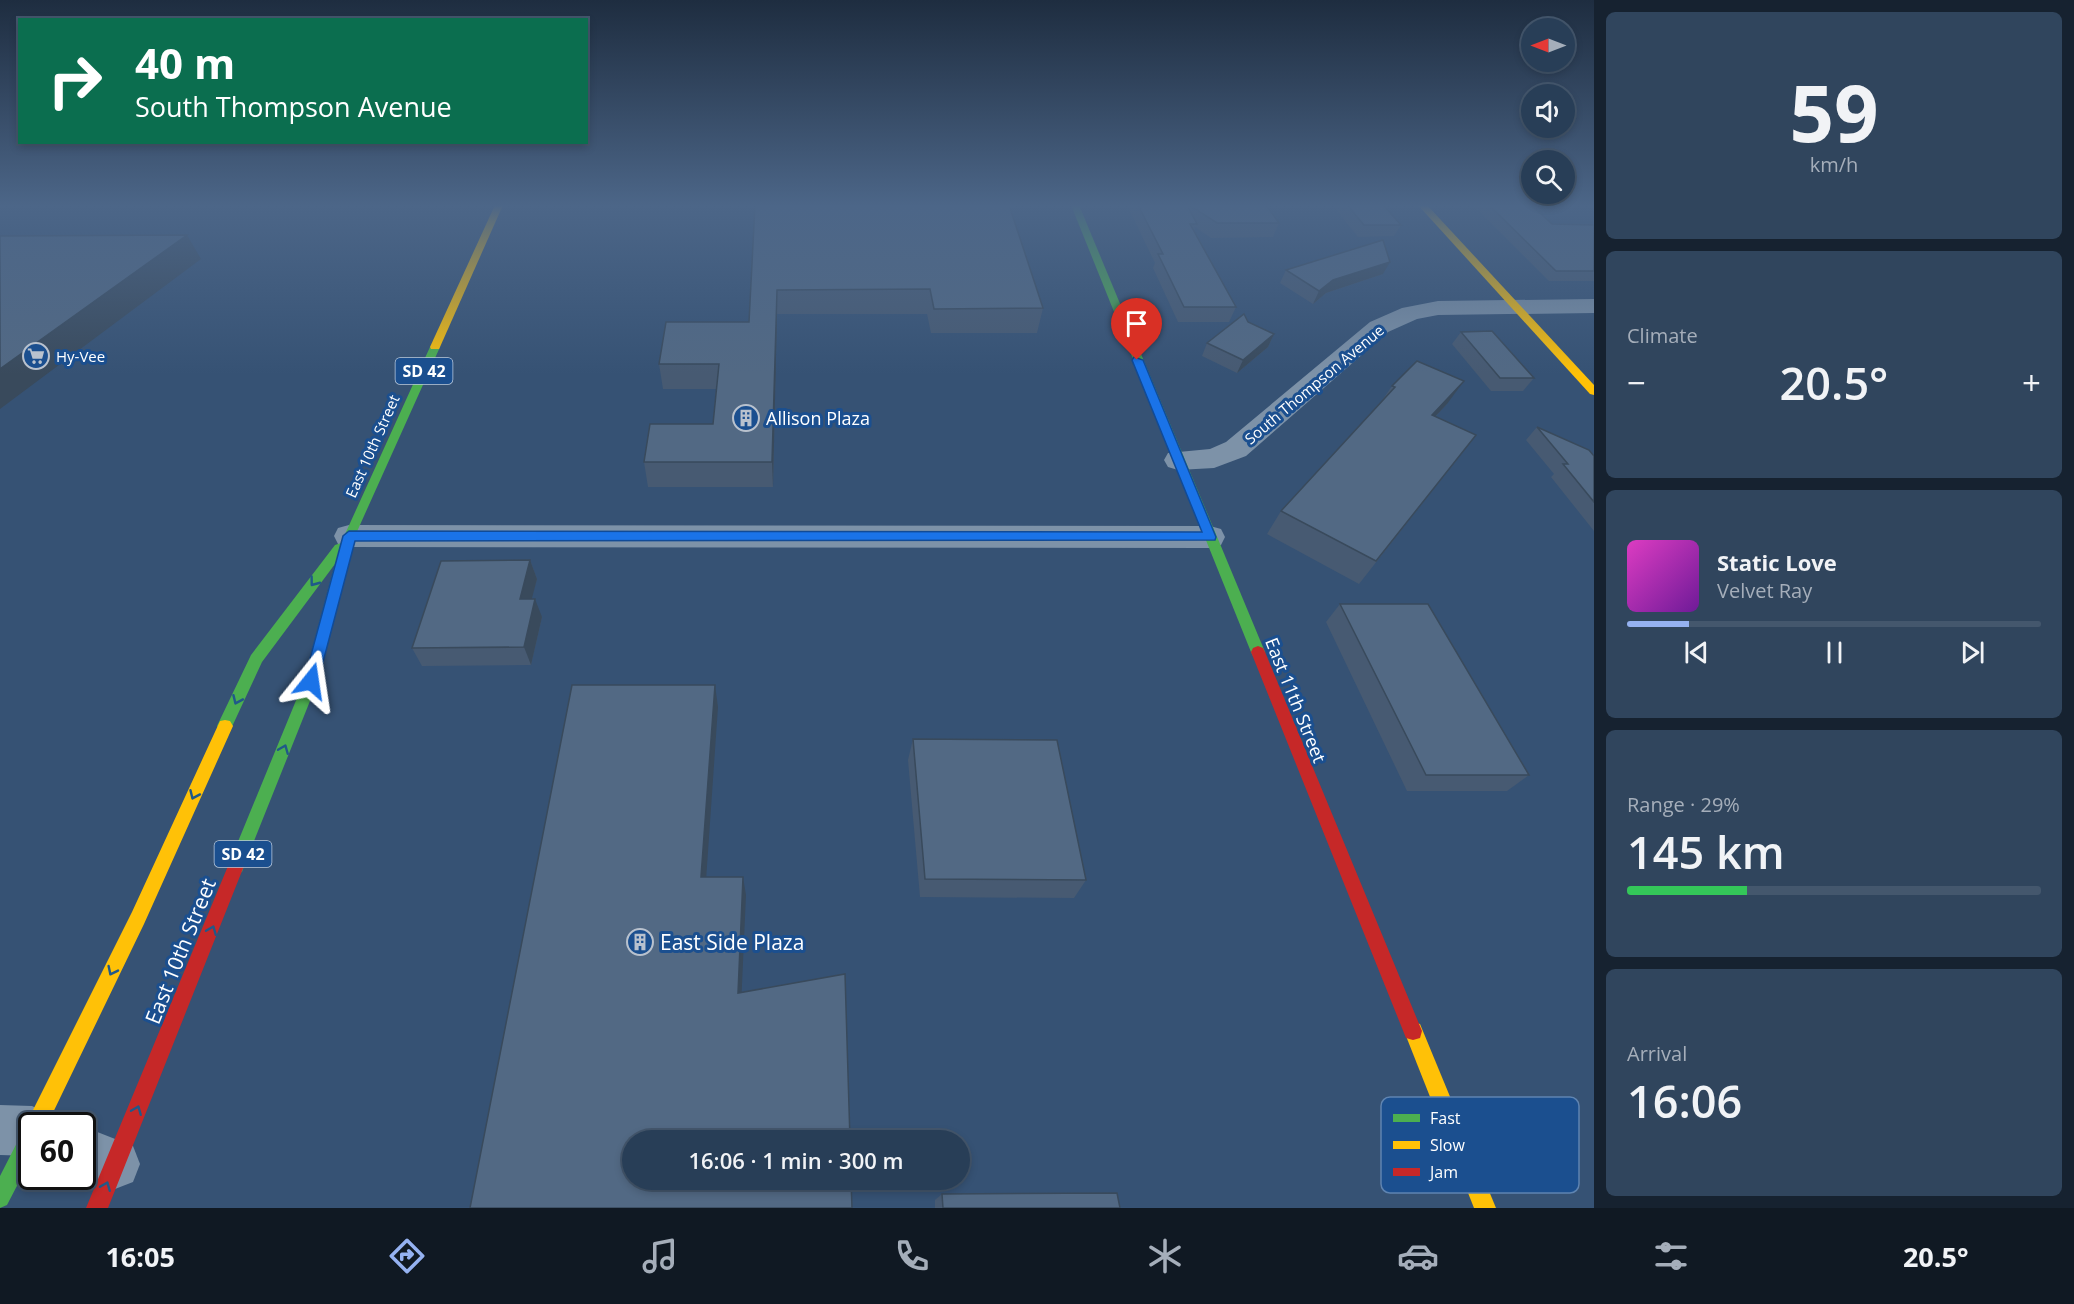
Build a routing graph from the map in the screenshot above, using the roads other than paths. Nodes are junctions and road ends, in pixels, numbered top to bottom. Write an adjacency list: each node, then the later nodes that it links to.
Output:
1 (473, 261): 8 (main road, East 10th Street / SD 42)
2 (1098, 261): 7 (main road, East 11th Street)
3 (1474, 261): 5 (main road)
4 (1594, 306): 5 (street, South Thompson Avenue)
5 (1516, 307): 6 (main road); 7 (street, South Thompson Avenue)
6 (1594, 392)
7 (1178, 460): 9 (main road, East 11th Street)
8 (349, 536): 9 (street); 11 (main road, East 10th Street / SD 42, one-way to 11); 15 (main road, East 10th Street / SD 42, one-way to 8)
9 (1210, 537): 10 (main road, East 11th Street)
10 (1440, 1097)
11 (42, 1112)
12 (0, 1130): 13 (street)
13 (18, 1131)
14 (18, 1161): 17 (main road)
15 (98, 1174)
16 (1479, 1193): 18 (main road, East 11th Street)
17 (0, 1198)
18 (1485, 1208)

